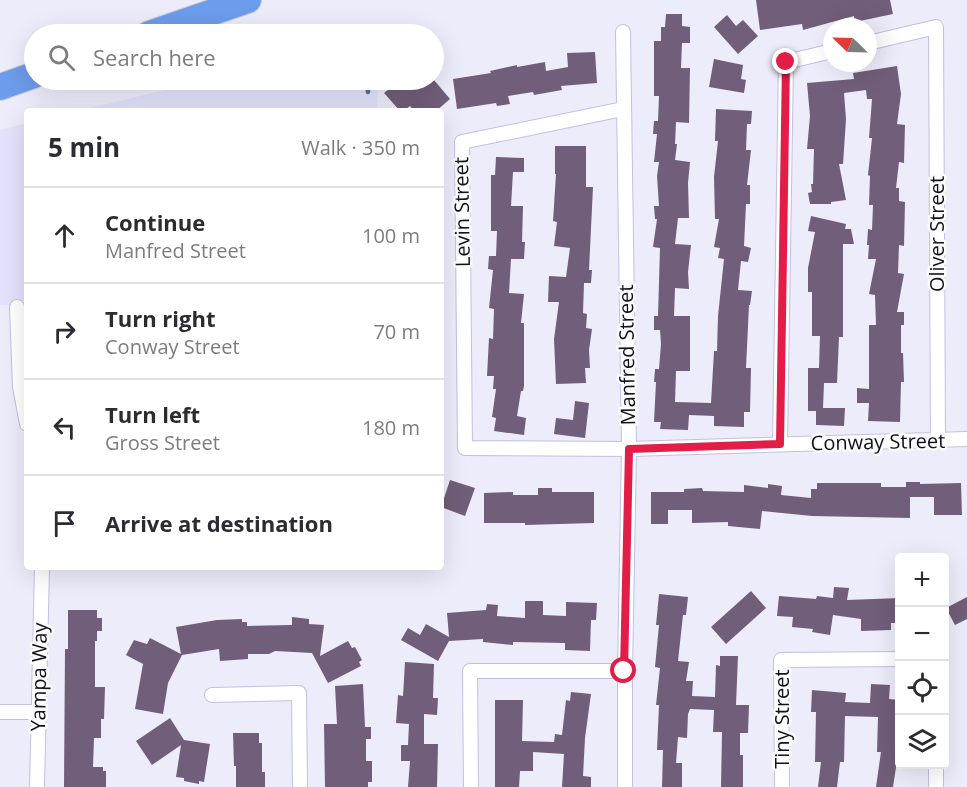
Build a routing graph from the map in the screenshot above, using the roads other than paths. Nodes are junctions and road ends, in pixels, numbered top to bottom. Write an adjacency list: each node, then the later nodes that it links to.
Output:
1 (248, 0): 2 (highway)
2 (178, 24)
3 (622, 32): 8 (street, Manfred Street)
4 (877, 41): 12 (street, Oliver Street)
5 (823, 53): 13 (street)
6 (24, 79): 7 (highway)
7 (0, 87)
8 (623, 109): 14 (street, Levin Street); 15 (street, Manfred Street)
9 (17, 307): 10 (street)
10 (23, 387)
11 (967, 439): 12 (street, Conway Street)
12 (938, 441): 13 (street, Conway Street)
13 (780, 444): 15 (street, Conway Street)
14 (465, 448): 15 (street, Conway Street)
15 (629, 449): 18 (street, Manfred Street)
16 (42, 570): 21 (street, Yampa Way)
17 (895, 659): 27 (street, Tiny Street)
18 (624, 671): 25 (street); 26 (street, Manfred Street)
19 (212, 695): 24 (street)
20 (0, 712): 21 (street)
21 (38, 712): 23 (street, Yampa Way)
22 (936, 769): 28 (street)
23 (37, 787)
24 (300, 787)
25 (471, 787)
26 (625, 787)
27 (782, 787)
28 (936, 787)

